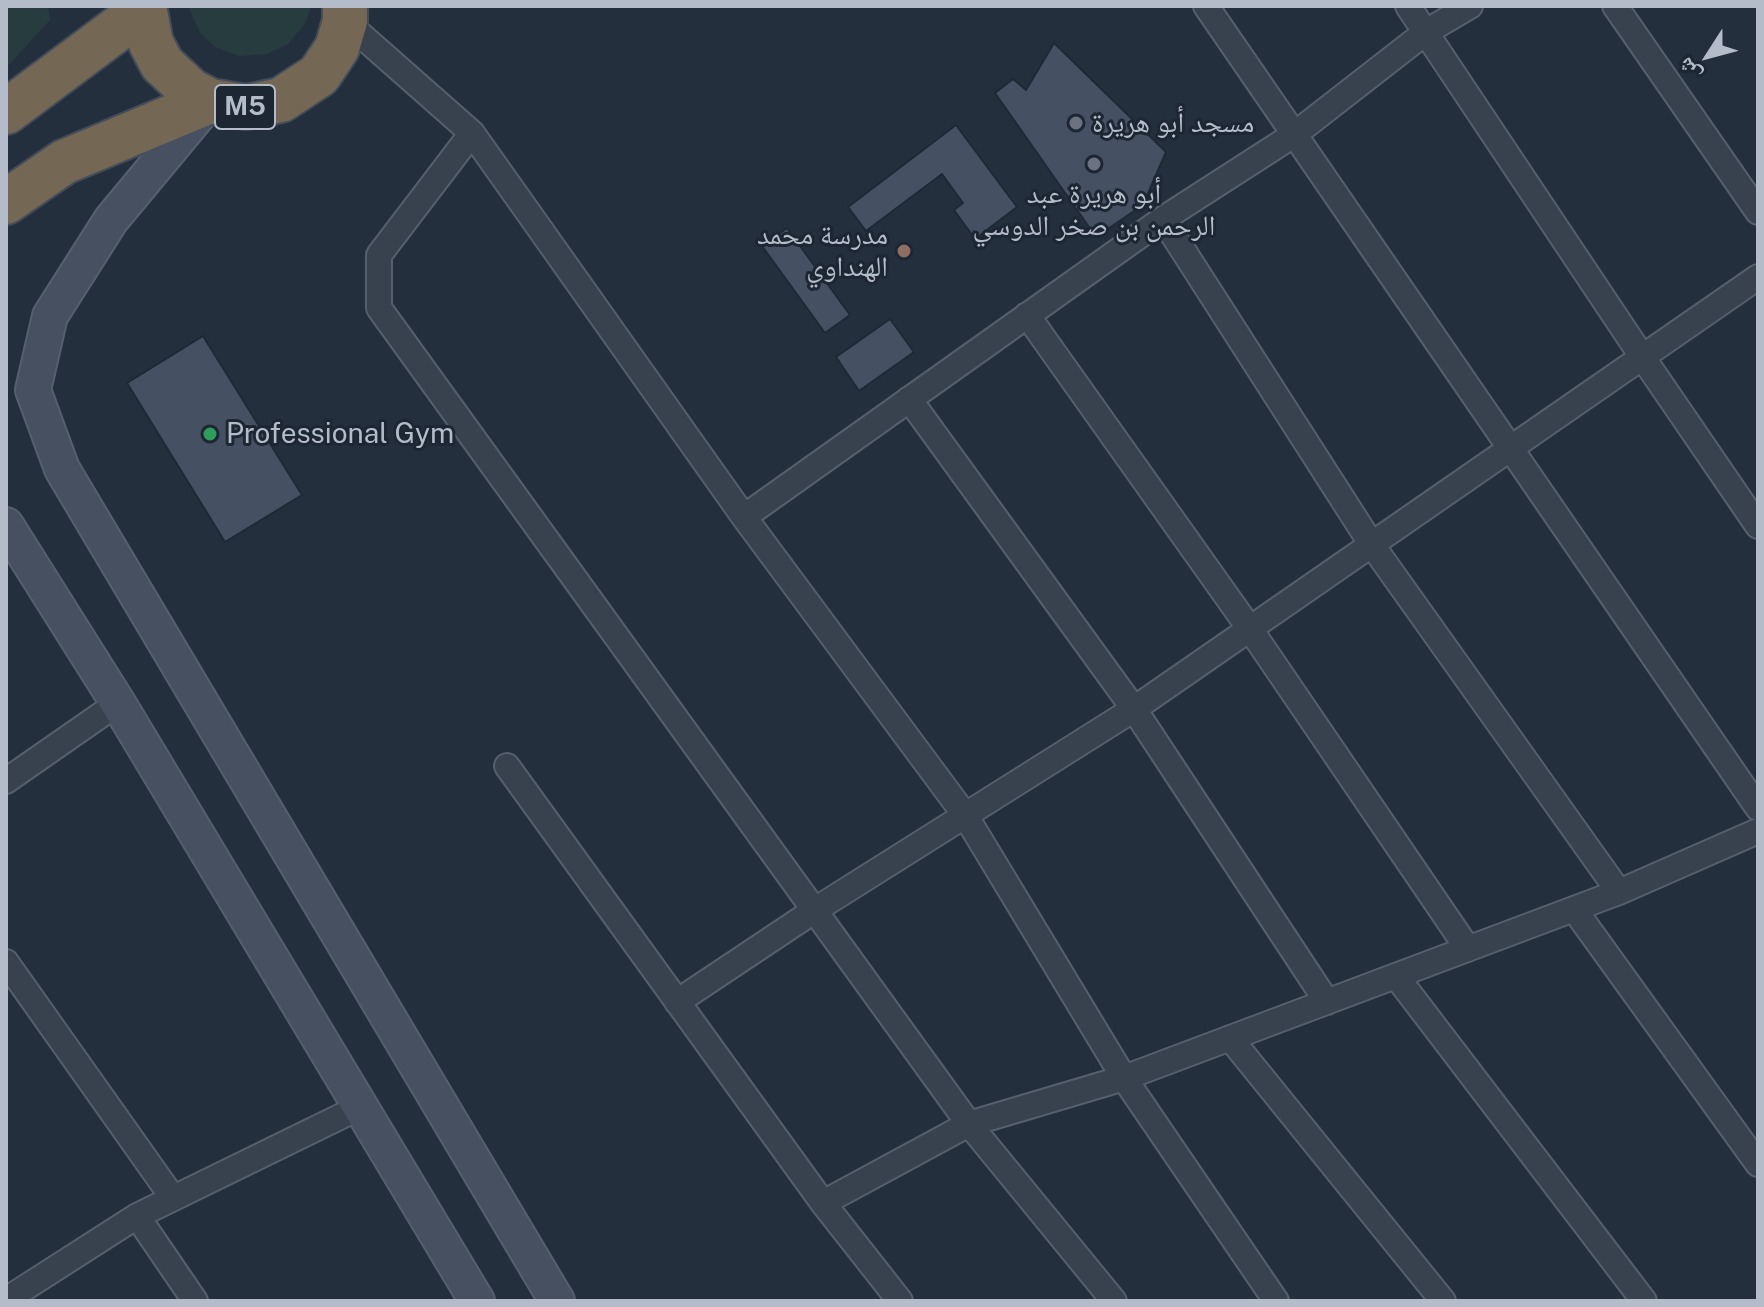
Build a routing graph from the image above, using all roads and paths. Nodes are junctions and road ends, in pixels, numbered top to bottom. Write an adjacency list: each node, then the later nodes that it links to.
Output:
1 (1206, 6): 11 (street)
2 (1408, 6): 7 (street)
3 (1470, 6): 7 (street)
4 (1615, 6): 13 (street)
5 (144, 7): 8 (highway, M5); 9 (highway)
6 (347, 11): 8 (highway, M5); 10 (street)
7 (1426, 32): 11 (street); 17 (street)
8 (210, 101): 12 (highway); 51 (main road)
9 (6, 112)
10 (472, 133): 20 (street); 34 (street)
11 (1295, 134): 14 (street); 19 (street)
12 (6, 202)
13 (1758, 212)
14 (1163, 219): 16 (street); 23 (street)
15 (1758, 277): 17 (street)
16 (1027, 315): 18 (street); 24 (street)
17 (1643, 358): 19 (street); 22 (street)
18 (909, 399): 20 (street); 26 (street)
19 (1510, 449): 23 (street); 29 (street)
20 (744, 517): 30 (street)
21 (6, 525): 25 (main road)
22 (1758, 526)
23 (1372, 545): 24 (street); 32 (street)
24 (1250, 629): 26 (street); 35 (street)
25 (118, 703): 28 (street); 42 (main road)
26 (1134, 709): 30 (street); 39 (street)
27 (507, 766): 38 (street)
28 (6, 781)
29 (1758, 808)
30 (965, 815): 34 (street); 41 (street)
31 (1758, 831): 32 (street)
32 (1619, 892): 33 (street)
33 (1574, 909): 35 (street); 44 (street)
34 (815, 910): 38 (street); 43 (street)
35 (1468, 949): 37 (street)
36 (6, 962): 45 (street)
37 (1396, 976): 39 (street); 56 (street)
38 (677, 1002): 46 (street)
39 (1327, 1002): 40 (street)
40 (1230, 1038): 41 (street); 55 (street)
41 (1124, 1078): 43 (street); 54 (street)
42 (360, 1107): 45 (street); 50 (main road)
43 (969, 1124): 46 (street); 53 (street)
44 (1758, 1164)
45 (173, 1198): 47 (street)
46 (823, 1203): 52 (street)
47 (137, 1216): 48 (street); 49 (street)
48 (6, 1300)
49 (195, 1301)
50 (477, 1301)
51 (557, 1301)
52 (900, 1301)
53 (1114, 1301)
54 (1276, 1301)
55 (1443, 1301)
56 (1644, 1301)

